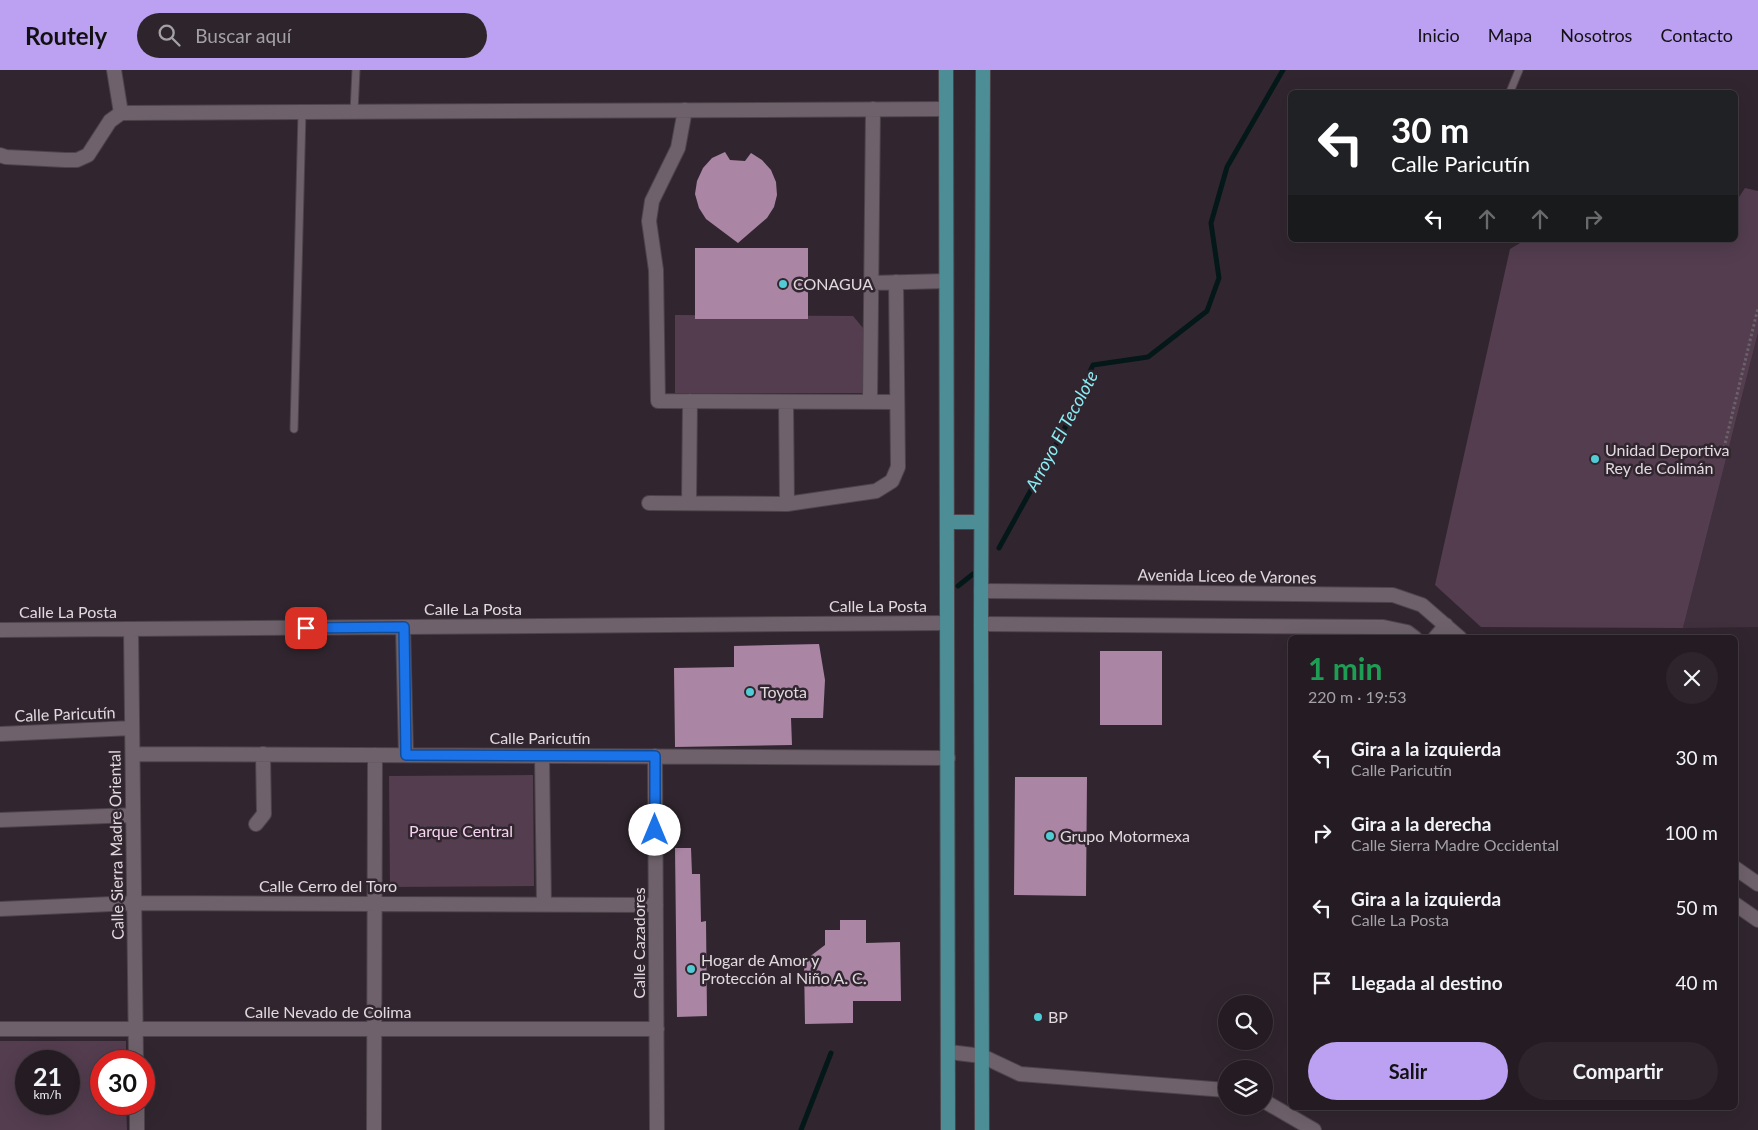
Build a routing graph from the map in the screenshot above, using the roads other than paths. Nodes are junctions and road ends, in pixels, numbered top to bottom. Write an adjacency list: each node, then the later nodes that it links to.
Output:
1 (114, 70): 12 (street)
2 (356, 70): 11 (lane)
3 (946, 70): 8 (main road)
4 (983, 70): 26 (main road)
5 (1519, 70): 6 (lane)
6 (1511, 90)
7 (873, 109): 8 (street); 9 (street); 16 (street)
8 (946, 109): 14 (main road)
9 (686, 110): 11 (street); 17 (street)
10 (302, 112): 11 (street); 12 (street); 21 (lane)
11 (354, 112)
12 (121, 113): 13 (street)
13 (0, 155)
14 (946, 281): 15 (street); 25 (main road)
15 (896, 282): 16 (street); 20 (street)
16 (871, 283): 19 (street)
17 (690, 401): 18 (street); 23 (street)
18 (786, 402): 19 (street); 24 (street)
19 (870, 402): 20 (street)
20 (897, 402): 24 (street)
21 (294, 429)
22 (649, 503): 23 (street)
23 (689, 503): 24 (street)
24 (787, 504)
25 (948, 522): 26 (main road); 28 (main road)
26 (981, 522): 27 (main road)
27 (981, 591): 29 (main road); 30 (street, Avenida Liceo de Varones)
28 (947, 623): 31 (street, Calle La Posta); 45 (main road)
29 (980, 624): 34 (street); 64 (main road)
30 (1446, 625): 35 (street); 36 (street, Avenida Liceo de Varones)
31 (404, 627): 32 (street, Calle La Posta); 42 (street)
32 (131, 629): 33 (street, Calle La Posta); 37 (street, Calle Sierra Madre Oriental)
33 (0, 630)
34 (1411, 635)
35 (1438, 635)
36 (1457, 635)
37 (132, 728): 38 (street, Calle Paricutín); 39 (street, Calle Sierra Madre Oriental)
38 (0, 734)
39 (133, 754): 40 (street, Calle Paricutín); 46 (street, Calle Sierra Madre Oriental)
40 (263, 754): 41 (street, Calle Paricutín); 48 (street)
41 (375, 755): 42 (street, Calle Paricutín); 52 (street)
42 (406, 755): 43 (street, Calle Paricutín)
43 (542, 756): 44 (street, Calle Paricutín); 53 (street)
44 (655, 756): 45 (street, Calle Paricutín); 54 (street, Calle Cazadores)
45 (948, 758): 63 (main road)
46 (133, 815): 47 (street); 51 (street, Calle Sierra Madre Oriental)
47 (0, 820)
48 (256, 824)
49 (1738, 870): 50 (street)
50 (1758, 884)
51 (134, 903): 52 (street, Calle Cerro del Toro); 56 (street, Calle Cerro del Toro); 59 (street, Calle Sierra Madre Oriental)
52 (374, 904): 53 (street, Calle Cerro del Toro); 60 (street)
53 (544, 904): 54 (street, Calle Cerro del Toro)
54 (656, 905): 61 (street, Calle Cazadores)
55 (1738, 906): 57 (street)
56 (0, 909)
57 (1758, 920)
58 (0, 1029): 59 (street, Calle Nevado de Colima)
59 (136, 1029): 60 (street, Calle Nevado de Colima); 62 (street, Calle Sierra Madre Oriental)
60 (374, 1029): 61 (street, Calle Nevado de Colima); 69 (street)
61 (656, 1029): 70 (street, Calle Cazadores)
62 (136, 1050)
63 (948, 1052): 64 (street); 71 (main road)
64 (982, 1056): 65 (street); 72 (main road)
65 (1218, 1089)
66 (1273, 1106): 73 (street)
67 (137, 1115): 68 (street)
68 (137, 1130)
69 (374, 1130)
70 (657, 1130)
71 (948, 1130)
72 (982, 1130)
73 (1314, 1130)

